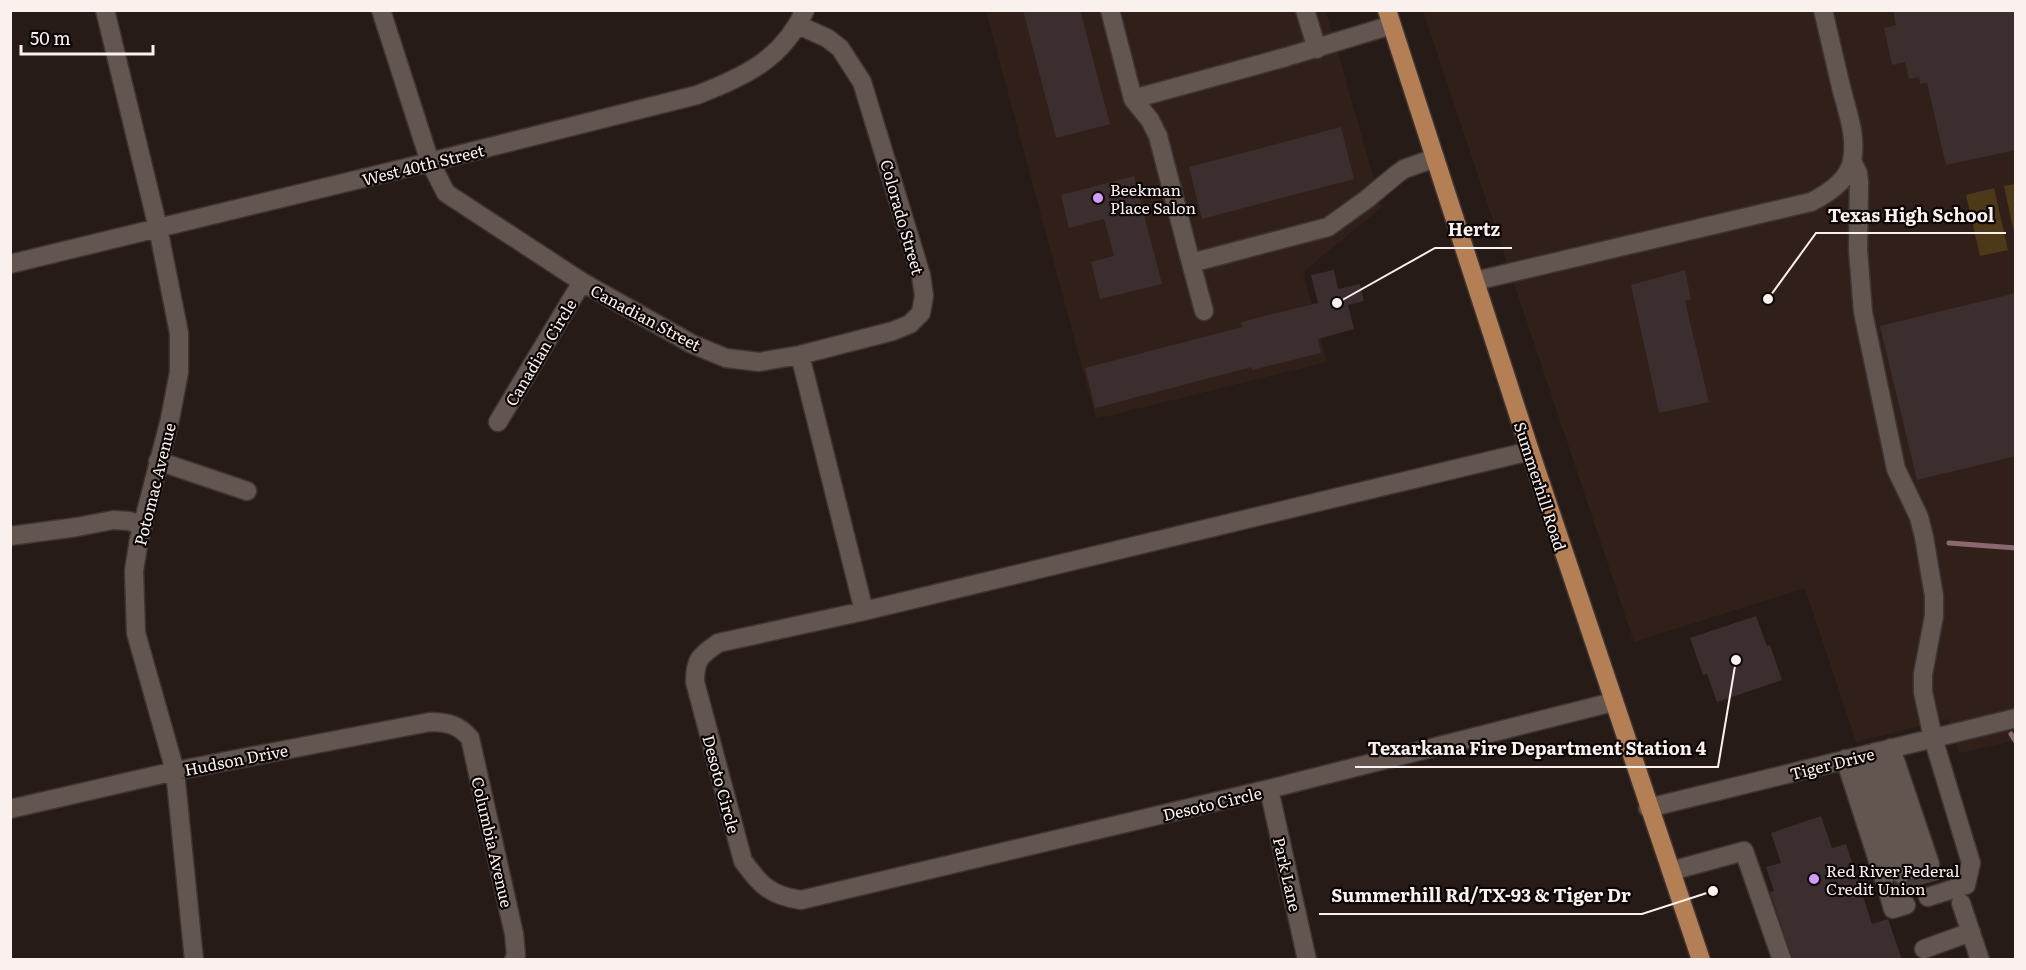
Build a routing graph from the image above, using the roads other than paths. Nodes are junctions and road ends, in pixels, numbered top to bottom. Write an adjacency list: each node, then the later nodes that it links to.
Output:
1 (105, 10): 13 (street, Potomac Avenue)
2 (381, 10): 12 (street, Canadian Street)
3 (1110, 10): 9 (street)
4 (1305, 10): 8 (street)
5 (1822, 10): 11 (street)
6 (802, 18): 12 (street, West 40th Street); 19 (street, Colorado Street)
7 (1390, 18): 8 (street); 10 (main road, Summerhill Road)
8 (1317, 49): 9 (street)
9 (1133, 99): 14 (street)
10 (1435, 158): 14 (street); 16 (main road, Summerhill Road)
11 (1852, 161): 16 (street); 30 (street)
12 (430, 162): 13 (street, West 40th Street); 17 (street, Canadian Street)
13 (158, 228): 15 (street, West 40th Street); 22 (street, Potomac Avenue)
14 (1191, 263): 18 (street)
15 (10, 264)
16 (1474, 281): 21 (main road, Summerhill Road)
17 (582, 282): 19 (street, Canadian Street); 20 (street, Canadian Circle)
18 (1204, 311)
19 (800, 355): 26 (street)
20 (498, 422)
21 (1530, 451): 26 (street, Desoto Circle); 27 (main road, Summerhill Road)
22 (158, 461): 23 (street); 24 (street, Potomac Avenue)
23 (247, 491)
24 (143, 526): 25 (street); 32 (street, Potomac Avenue)
25 (10, 536)
26 (864, 611): 33 (street, Desoto Circle)
27 (1613, 702): 33 (street, Desoto Circle); 34 (main road, Summerhill Road)
28 (2016, 718): 30 (street, Tiger Drive)
29 (462, 728): 32 (street, Hudson Drive); 42 (street, Columbia Avenue)
30 (1933, 738): 31 (street, Tiger Drive); 37 (street)
31 (1868, 754): 34 (street, Tiger Drive); 37 (street); 37 (street)
32 (175, 771): 35 (street, Hudson Drive); 41 (street, Potomac Avenue)
33 (1269, 789): 43 (street, Park Lane)
34 (1648, 808): 36 (main road, Summerhill Road)
35 (10, 809)
36 (1671, 871): 44 (main road, Summerhill Road); 45 (street)
37 (1914, 887)
38 (1961, 903): 39 (street)
39 (1971, 933): 40 (street); 46 (street)
40 (1924, 949)
41 (194, 960)
42 (514, 960)
43 (1307, 960)
44 (1701, 960)
45 (1782, 960)
46 (1980, 960)

